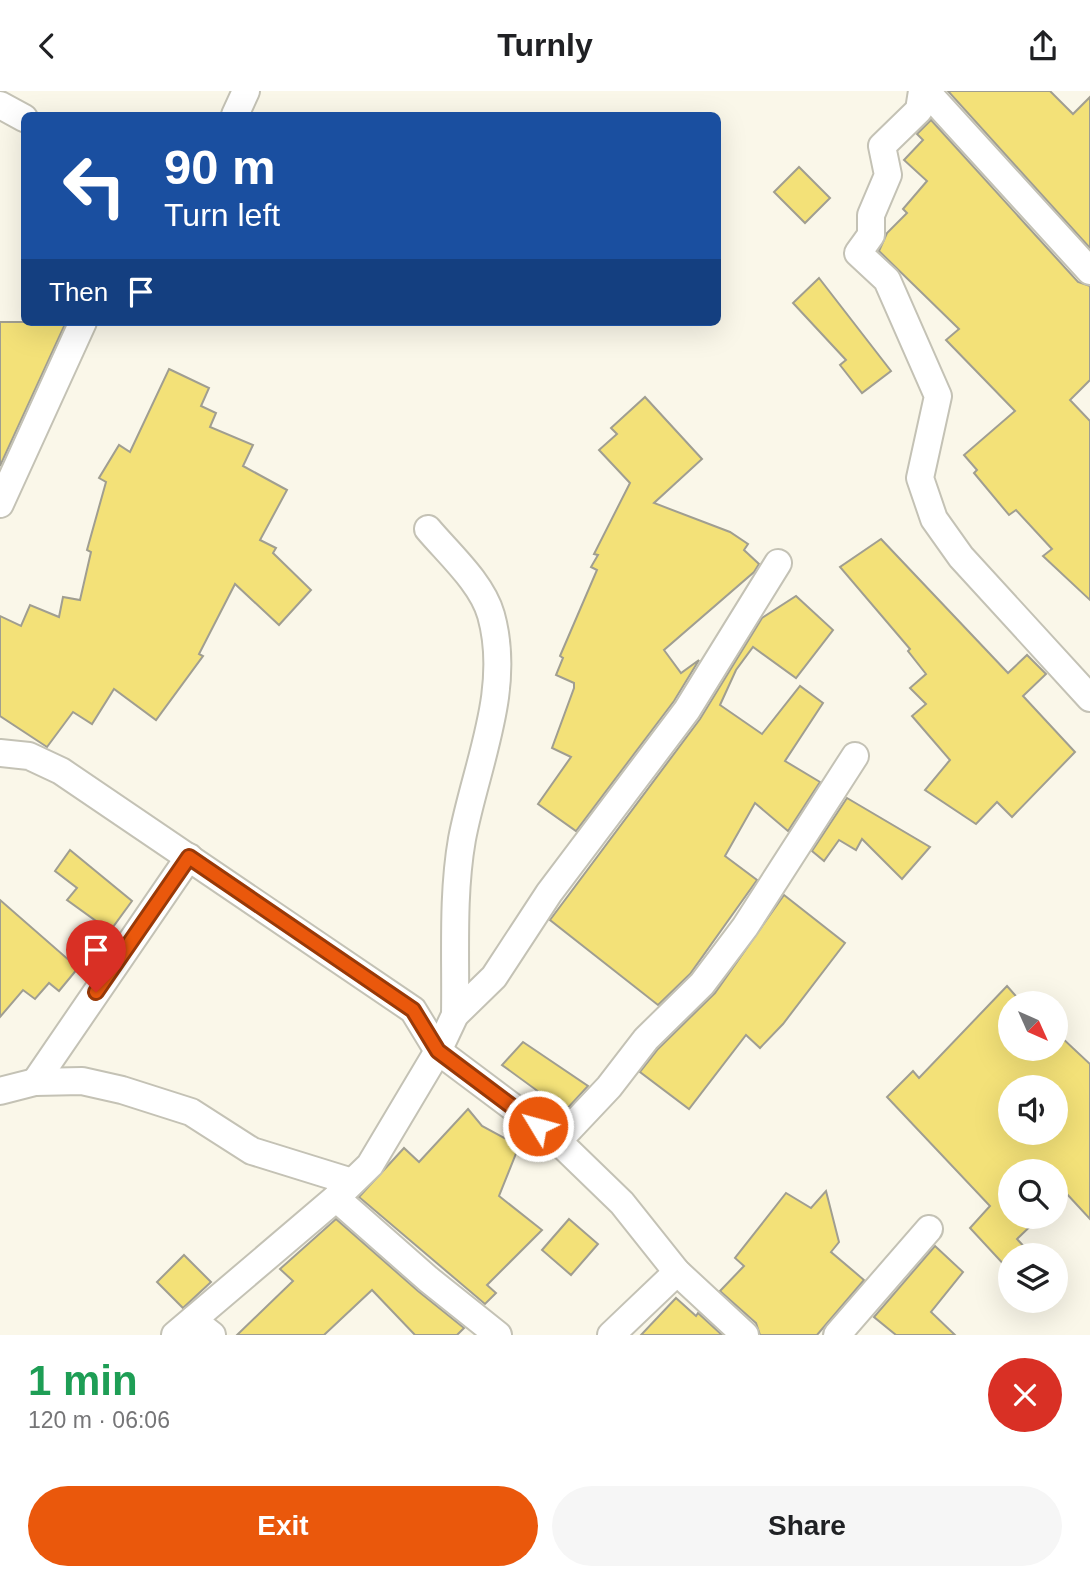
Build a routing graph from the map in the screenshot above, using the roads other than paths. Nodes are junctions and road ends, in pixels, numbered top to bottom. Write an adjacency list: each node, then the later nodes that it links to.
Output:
1 (246, 91): 4 (street)
2 (924, 91): 6 (street); 11 (street)
3 (0, 105): 5 (street)
4 (236, 112)
5 (21, 116)
6 (1090, 271)
7 (81, 326): 8 (street)
8 (0, 504)
9 (428, 529): 15 (street)
10 (778, 563): 15 (street)
11 (1090, 698)
12 (0, 753): 14 (street)
13 (855, 756): 19 (street)
14 (189, 857): 16 (street); 17 (street)
15 (455, 1015): 16 (street)
16 (438, 1051): 19 (street); 20 (street)
17 (35, 1082): 18 (street); 20 (street)
18 (0, 1091)
19 (558, 1141): 22 (street)
20 (344, 1190): 23 (street); 24 (street)
21 (929, 1229): 27 (street)
22 (677, 1272): 25 (street); 26 (street)
23 (193, 1330)
24 (498, 1335)
25 (611, 1335)
26 (744, 1335)
27 (837, 1335)

